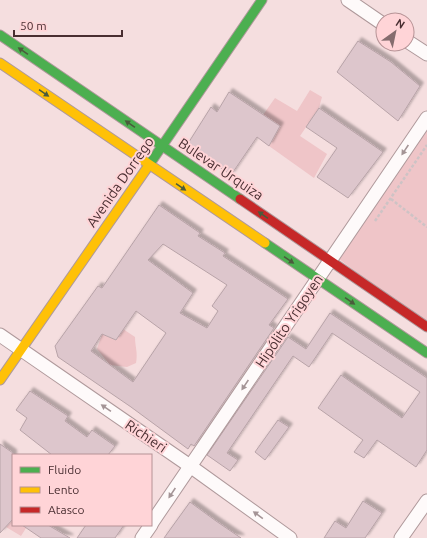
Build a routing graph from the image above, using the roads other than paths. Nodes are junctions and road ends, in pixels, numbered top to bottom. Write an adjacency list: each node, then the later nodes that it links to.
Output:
1 (262, 0): 9 (main road, Avenida Dorrego)
2 (348, 0): 3 (street)
3 (375, 19)
4 (0, 35): 9 (main road, Bulevar Urquiza, one-way to 4)
5 (415, 46): 6 (street)
6 (427, 54)
7 (0, 63): 10 (main road, one-way to 10)
8 (427, 118): 11 (street, Hipólito Yrigoyen, one-way to 11)
9 (162, 146): 10 (main road, Avenida Dorrego); 11 (main road, Bulevar Urquiza, one-way to 9)
10 (149, 165): 12 (main road, one-way to 12); 15 (main road, Avenida Dorrego)
11 (330, 260): 12 (street, Hipólito Yrigoyen); 13 (main road, Bulevar Urquiza)
12 (317, 279): 16 (main road, one-way to 16); 18 (street, Hipólito Yrigoyen, one-way to 18)
13 (427, 327)
14 (0, 335): 15 (street, Richieri)
15 (20, 349): 17 (main road, Avenida Dorrego); 18 (street, Richieri, one-way to 15)
16 (427, 354)
17 (0, 380)
18 (190, 466): 20 (street, Hipólito Yrigoyen, one-way to 20); 23 (street, Richieri, one-way to 18)
19 (427, 500): 24 (street)
20 (152, 523)
21 (150, 526): 22 (street, Hipólito Yrigoyen)
22 (142, 538)
23 (290, 538)
24 (401, 538)

